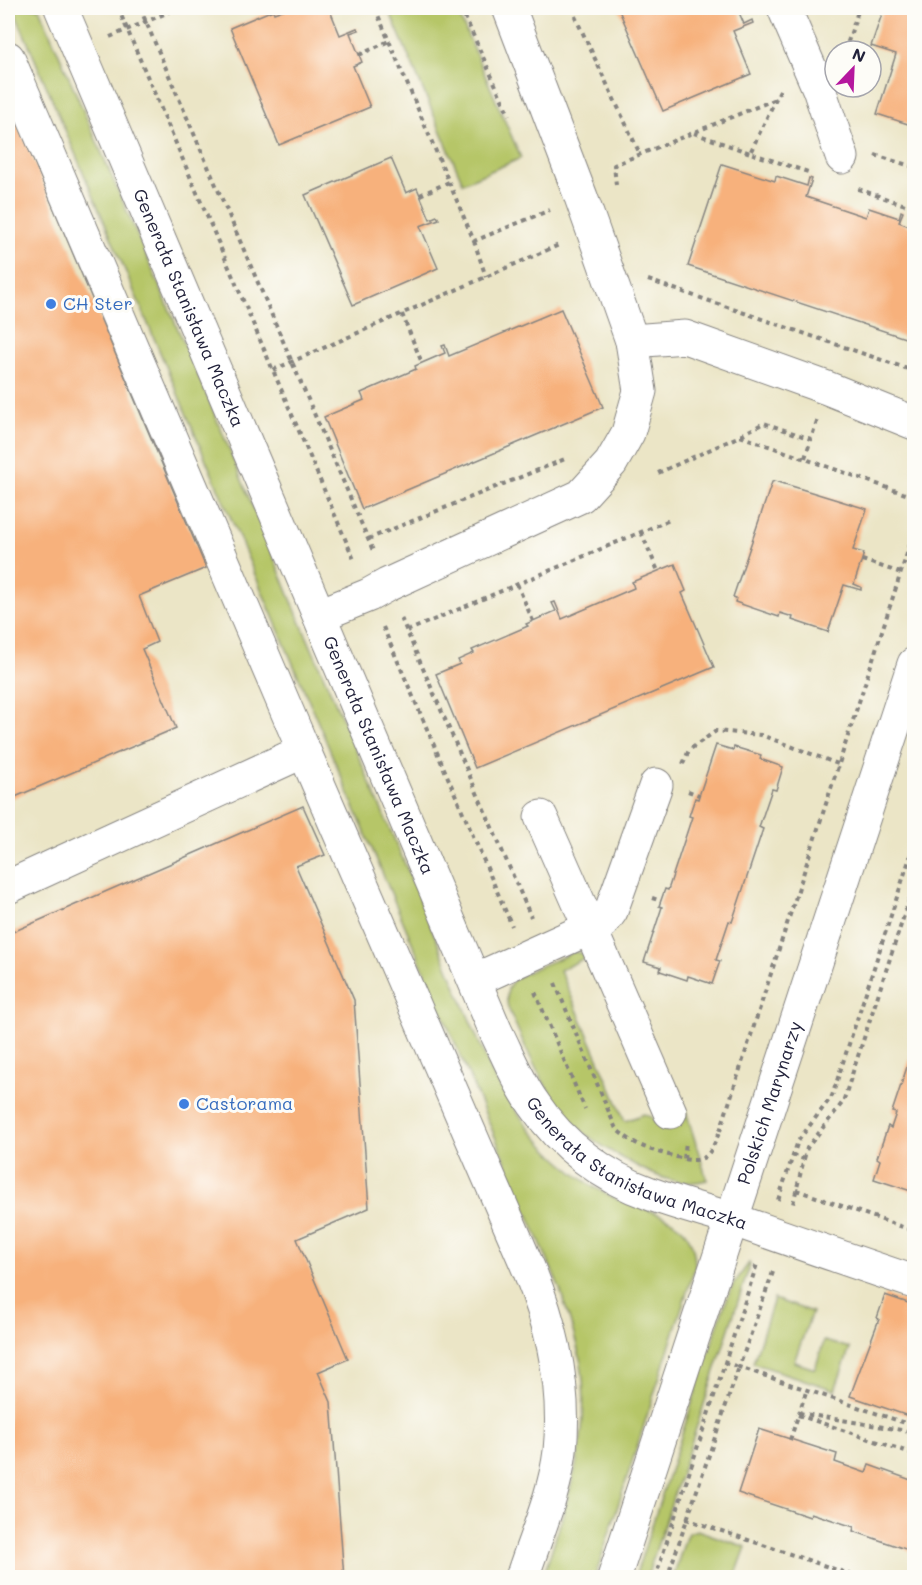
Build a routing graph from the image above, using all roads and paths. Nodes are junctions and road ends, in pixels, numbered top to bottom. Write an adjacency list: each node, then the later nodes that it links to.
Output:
1 (61, 8): 16 (street, Generała Stanisława Maczka)
2 (118, 8): 13 (path)
3 (141, 8): 12 (path)
4 (178, 8): 12 (path)
5 (375, 8): 15 (path)
6 (509, 8): 28 (street)
7 (571, 8): 22 (path)
8 (750, 8): 11 (path)
9 (784, 8): 23 (street)
10 (859, 8): 14 (path)
11 (739, 12)
12 (147, 22): 13 (path); 35 (path)
13 (128, 29): 16 (path); 37 (path)
14 (848, 39)
15 (389, 41): 17 (path); 24 (path)
16 (80, 50): 56 (street, Generała Stanisława Maczka)
17 (359, 55)
18 (8, 58): 61 (street)
19 (776, 99): 20 (path)
20 (693, 133): 21 (path); 22 (path)
21 (750, 153)
22 (640, 154): 25 (path)
23 (842, 158)
24 (449, 182): 27 (path); 29 (path)
25 (616, 182): 26 (path); 28 (path)
26 (616, 193)
27 (420, 195)
28 (581, 197): 29 (path); 34 (street)
29 (474, 241): 31 (path)
30 (566, 252): 31 (path)
31 (486, 277): 33 (path)
32 (642, 278): 38 (path)
33 (402, 314): 35 (path); 36 (path)
34 (633, 341): 39 (street); 55 (street)
35 (292, 362): 37 (path); 50 (path)
36 (422, 363)
37 (273, 370): 55 (path)
38 (915, 371)
39 (827, 388): 40 (street); 42 (path)
40 (915, 423)
41 (740, 436): 42 (path); 44 (path); 45 (path)
42 (811, 439): 44 (path)
43 (573, 455): 50 (path)
44 (805, 459): 46 (path)
45 (658, 473)
46 (915, 497)
47 (672, 519): 48 (path)
48 (641, 532): 52 (path); 54 (path)
49 (915, 532): 53 (path)
50 (368, 539): 55 (path)
51 (861, 560): 53 (path)
52 (658, 571)
53 (901, 573): 62 (path)
54 (517, 584): 57 (path); 58 (path)
55 (378, 590): 56 (street); 58 (path); 69 (path)
56 (320, 615): 70 (street, Generała Stanisława Maczka)
57 (533, 621)
58 (407, 631): 69 (path)
59 (915, 664): 60 (street, Polskich Marynarzy)
60 (905, 724): 74 (street, Polskich Marynarzy)
61 (304, 751): 67 (street); 93 (street)
62 (838, 764): 63 (path); 73 (path)
63 (668, 776): 68 (street)
64 (541, 818): 68 (street)
65 (915, 845): 75 (path)
66 (915, 885): 77 (path)
67 (8, 887)
68 (590, 928): 69 (street); 72 (street)
69 (534, 953): 70 (street); 71 (path)
70 (475, 980): 80 (street, Generała Stanisława Maczka)
71 (587, 1111)
72 (670, 1112)
73 (720, 1131): 74 (path); 76 (path)
74 (754, 1153): 75 (path); 78 (path); 80 (street, Polskich Marynarzy)
75 (794, 1156): 77 (path); 78 (path)
76 (684, 1159)
77 (804, 1159): 79 (path)
78 (787, 1174): 82 (path)
79 (796, 1190): 81 (path); 82 (path)
80 (732, 1220): 82 (street, Generała Stanisława Maczka); 94 (street, Polskich Marynarzy)
81 (915, 1230)
82 (776, 1235): 83 (street, Generała Stanisława Maczka); 84 (path); 85 (path)
83 (915, 1282)
84 (725, 1363): 85 (path); 95 (path)
85 (739, 1367): 86 (path); 92 (path)
86 (807, 1389): 87 (path); 88 (path)
87 (798, 1414): 89 (path); 90 (path); 91 (path)
88 (915, 1426)
89 (915, 1432)
90 (790, 1440)
91 (915, 1454)
92 (686, 1519): 96 (path); 97 (path)
93 (522, 1578)
94 (614, 1578)
95 (655, 1578)
96 (667, 1578)
97 (861, 1578)

